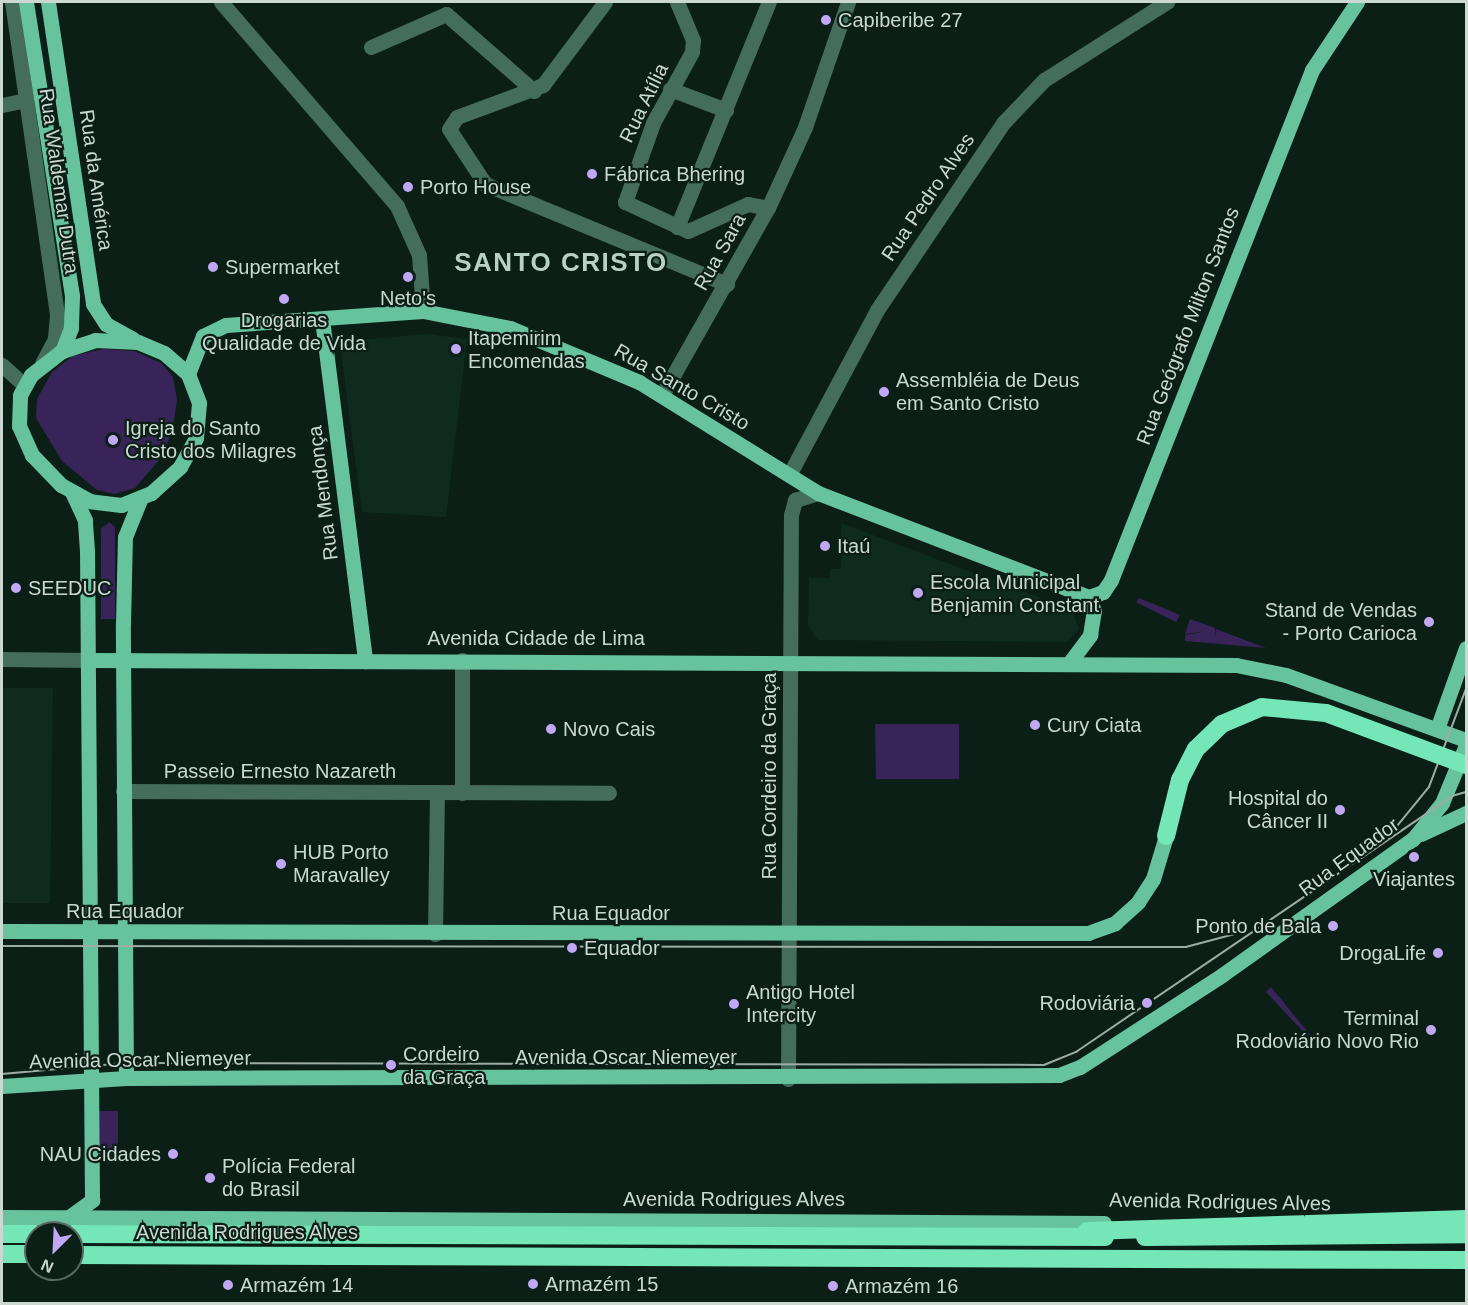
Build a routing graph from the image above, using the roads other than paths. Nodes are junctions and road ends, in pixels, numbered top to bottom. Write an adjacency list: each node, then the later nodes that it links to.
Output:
1 (12, 2): 14 (street, Rua Waldemar Dutra)
2 (26, 2): 14 (main road)
3 (48, 2): 22 (main road, Rua da América)
4 (221, 2): 20 (street)
5 (605, 2): 13 (street)
6 (677, 2): 12 (street, Rua Atília)
7 (769, 2): 16 (street)
8 (848, 2): 17 (street)
9 (1167, 2): 29 (street, Rua Pedro Alves)
10 (1358, 2): 33 (main road, Rua Geógrafo Milton Santos)
11 (371, 47): 13 (street)
12 (670, 89): 16 (street); 18 (street, Rua Atília)
13 (534, 91): 19 (street)
14 (32, 96): 15 (street); 23 (main road); 24 (street, Rua Waldemar Dutra)
15 (2, 105)
16 (726, 110): 18 (street)
17 (768, 208): 18 (street, Rua Sara); 19 (street, Rua Sara)
18 (677, 227)
19 (728, 284): 28 (street, Rua Sara)
20 (423, 311): 21 (main road, Rua Santo Cristo); 28 (main road, Rua Santo Cristo)
21 (322, 319): 26 (main road, Rua Santo Cristo); 40 (main road, Rua Mendonça)
22 (138, 342): 23 (main road); 26 (main road)
23 (62, 351): 24 (main road)
24 (42, 363): 27 (main road)
25 (2, 365): 27 (street)
26 (188, 374): 32 (main road)
27 (24, 385): 31 (main road)
28 (662, 395): 29 (main road, Rua Santo Cristo)
29 (789, 475): 30 (main road, Rua Santo Cristo)
30 (818, 493): 33 (main road, Rua Santo Cristo); 39 (street, Rua Cordeiro da Graça)
31 (73, 494): 32 (main road); 37 (main road)
32 (141, 500): 36 (main road)
33 (1089, 597): 41 (main road)
34 (1467, 648): 42 (main road)
35 (2, 659): 37 (street, Avenida Cidade de Lima)
36 (123, 659): 37 (main road, Avenida Cidade de Lima); 40 (main road, Avenida Cidade de Lima); 45 (main road)
37 (89, 660): 53 (main road)
38 (462, 660): 39 (main road, Avenida Cidade de Lima); 40 (main road, Avenida Cidade de Lima); 47 (street)
39 (791, 660): 41 (main road, Avenida Cidade de Lima); 56 (street, Rua Cordeiro da Graça)
40 (365, 661)
41 (1070, 662): 42 (main road, Avenida Cidade de Lima)
42 (1437, 729): 43 (main road, Avenida Cidade de Lima)
43 (1467, 742): 51 (main road, Rua Equador)
44 (1467, 765): 50 (highway, bridge)
45 (123, 791): 46 (street, Passeio Ernesto Nazareth); 54 (main road)
46 (437, 792): 47 (street, Passeio Ernesto Nazareth); 55 (street)
47 (462, 792): 48 (street, Passeio Ernesto Nazareth)
48 (609, 793)
49 (1467, 813): 51 (main road)
50 (1166, 836): 56 (main road, Rua Equador)
51 (1413, 839): 57 (main road, Rua Equador)
52 (2, 932): 53 (main road, Rua Equador)
53 (88, 932): 54 (main road, Rua Equador); 59 (main road)
54 (123, 932): 55 (main road, Rua Equador); 58 (main road)
55 (435, 934): 56 (main road, Rua Equador)
56 (789, 934): 60 (street, Rua Cordeiro da Graça)
57 (1222, 975): 60 (main road, Avenida Oscar Niemeyer)
58 (126, 1078): 59 (main road, Avenida Oscar Niemeyer); 60 (main road, Avenida Oscar Niemeyer)
59 (89, 1079): 61 (main road, Avenida Oscar Niemeyer); 65 (main road)
60 (788, 1079)
61 (2, 1086)
62 (2, 1217): 64 (main road, Avenida Rodrigues Alves)
63 (1467, 1220): 72 (highway, bridge)
64 (32, 1221)
65 (74, 1221)
66 (84, 1226): 68 (main road, Avenida Rodrigues Alves)
67 (84, 1226): 72 (highway, Avenida Rodrigues Alves)
68 (1467, 1226)
69 (2, 1233): 70 (highway)
70 (24, 1234)
71 (1467, 1234): 72 (highway, Avenida Rodrigues Alves)
72 (986, 1237)
73 (2, 1254): 74 (highway)
74 (24, 1254)
75 (84, 1255): 76 (highway, Avenida Rodrigues Alves)
76 (1467, 1260)

